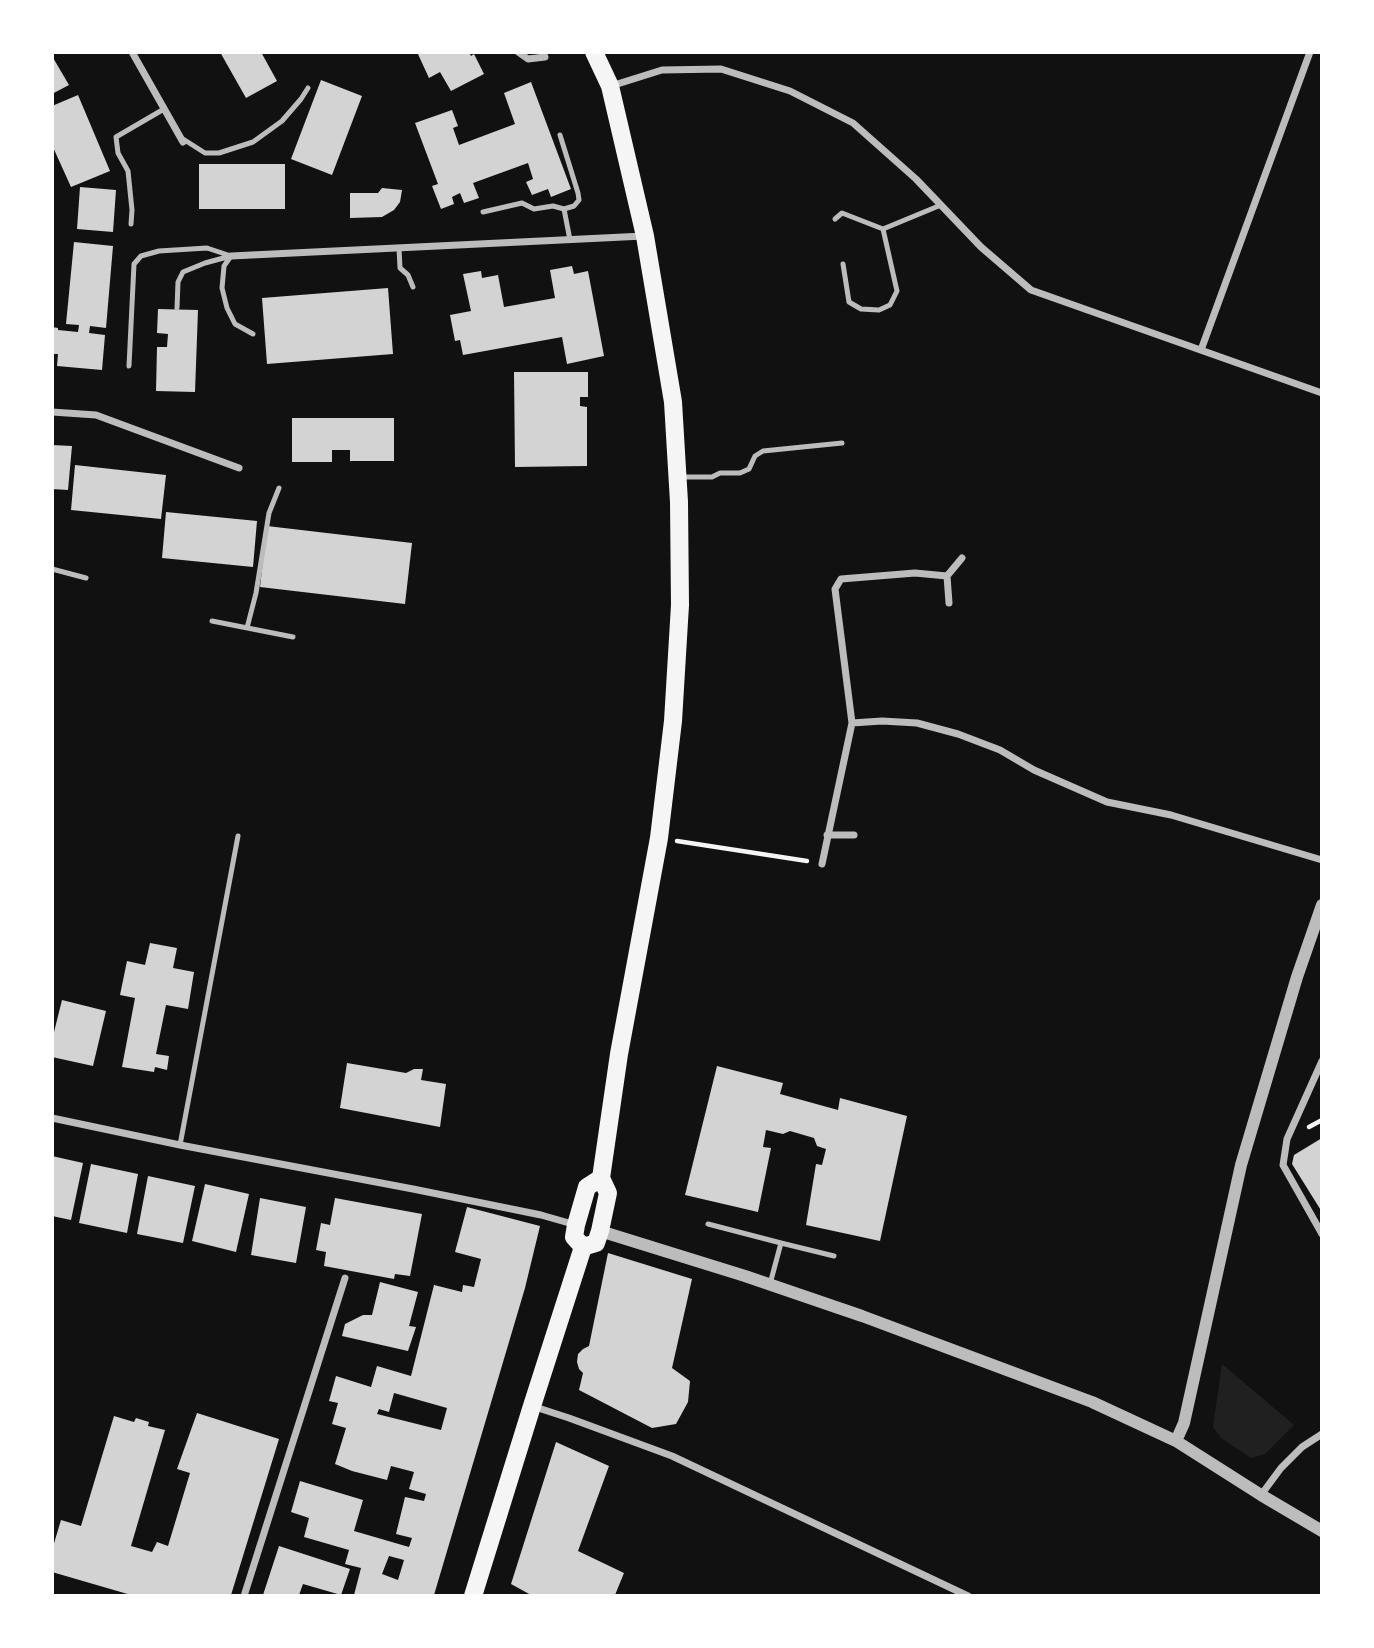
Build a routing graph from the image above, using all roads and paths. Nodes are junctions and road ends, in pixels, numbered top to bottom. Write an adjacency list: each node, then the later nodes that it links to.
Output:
1 (132, 52): 8 (street)
2 (518, 52): 5 (street)
3 (594, 52): 6 (main road)
4 (1310, 52): 25 (street)
5 (545, 57)
6 (610, 86): 11 (street); 17 (main road)
7 (308, 88): 10 (lane)
8 (164, 109): 10 (street); 15 (lane)
9 (560, 135): 12 (lane)
10 (182, 140)
11 (941, 205): 16 (lane); 25 (street)
12 (564, 209): 13 (lane); 18 (lane)
13 (483, 212)
14 (835, 219): 16 (lane)
15 (131, 223)
16 (883, 229): 21 (lane)
17 (645, 236): 18 (street); 31 (main road)
18 (570, 240): 19 (street)
19 (399, 248): 20 (street); 22 (lane)
20 (231, 256): 23 (lane); 24 (lane); 26 (lane)
21 (843, 264)
22 (414, 287)
23 (177, 307)
24 (253, 334)
25 (1201, 350): 27 (street)
26 (129, 366)
27 (1321, 393)
28 (52, 412): 30 (street)
29 (842, 443): 31 (lane)
30 (239, 468)
31 (678, 477): 45 (main road)
32 (279, 488): 39 (lane)
33 (962, 558): 35 (street)
34 (52, 569): 36 (lane)
35 (947, 576): 37 (street); 41 (street)
36 (86, 578)
37 (949, 603)
38 (212, 621): 39 (lane)
39 (247, 628): 40 (lane)
40 (293, 637)
41 (852, 723): 42 (street); 46 (street)
42 (827, 835): 43 (street); 47 (street)
43 (854, 835)
44 (238, 836): 51 (lane)
45 (659, 838): 47 (path); 52 (main road)
46 (1321, 860)
47 (821, 864)
48 (1321, 905): 64 (street)
49 (1321, 1061): 56 (street)
50 (52, 1118): 51 (street)
51 (180, 1145): 54 (street)
52 (601, 1178): 54 (main road); 55 (main road)
53 (708, 1224): 57 (lane)
54 (576, 1225): 58 (main road)
55 (600, 1231): 58 (main road); 61 (street)
56 (1321, 1234)
57 (781, 1243): 59 (lane); 61 (lane)
58 (583, 1247): 62 (main road)
59 (834, 1256)
60 (345, 1278): 67 (street)
61 (770, 1284): 64 (street)
62 (532, 1406): 68 (main road); 69 (street)
63 (1321, 1434): 65 (street)
64 (1176, 1441): 65 (street)
65 (1261, 1495): 66 (street)
66 (1321, 1531)
67 (244, 1595)
68 (473, 1595)
69 (968, 1595)

